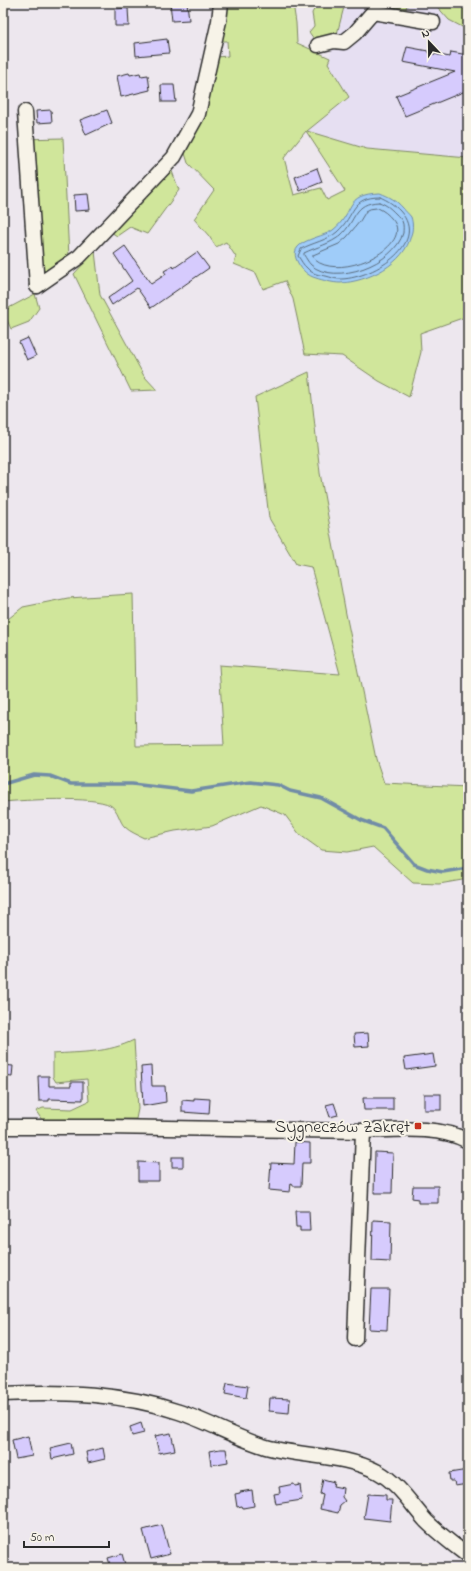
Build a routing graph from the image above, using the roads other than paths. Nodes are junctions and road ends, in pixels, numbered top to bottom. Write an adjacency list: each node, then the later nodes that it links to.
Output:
1 (221, 3): 4 (street)
2 (433, 22): 3 (street)
3 (318, 45)
4 (25, 112)
5 (3, 1127): 6 (street)
6 (362, 1131): 7 (street); 8 (street)
7 (468, 1142)
8 (354, 1339)
9 (3, 1394): 10 (street)
10 (468, 1556)

